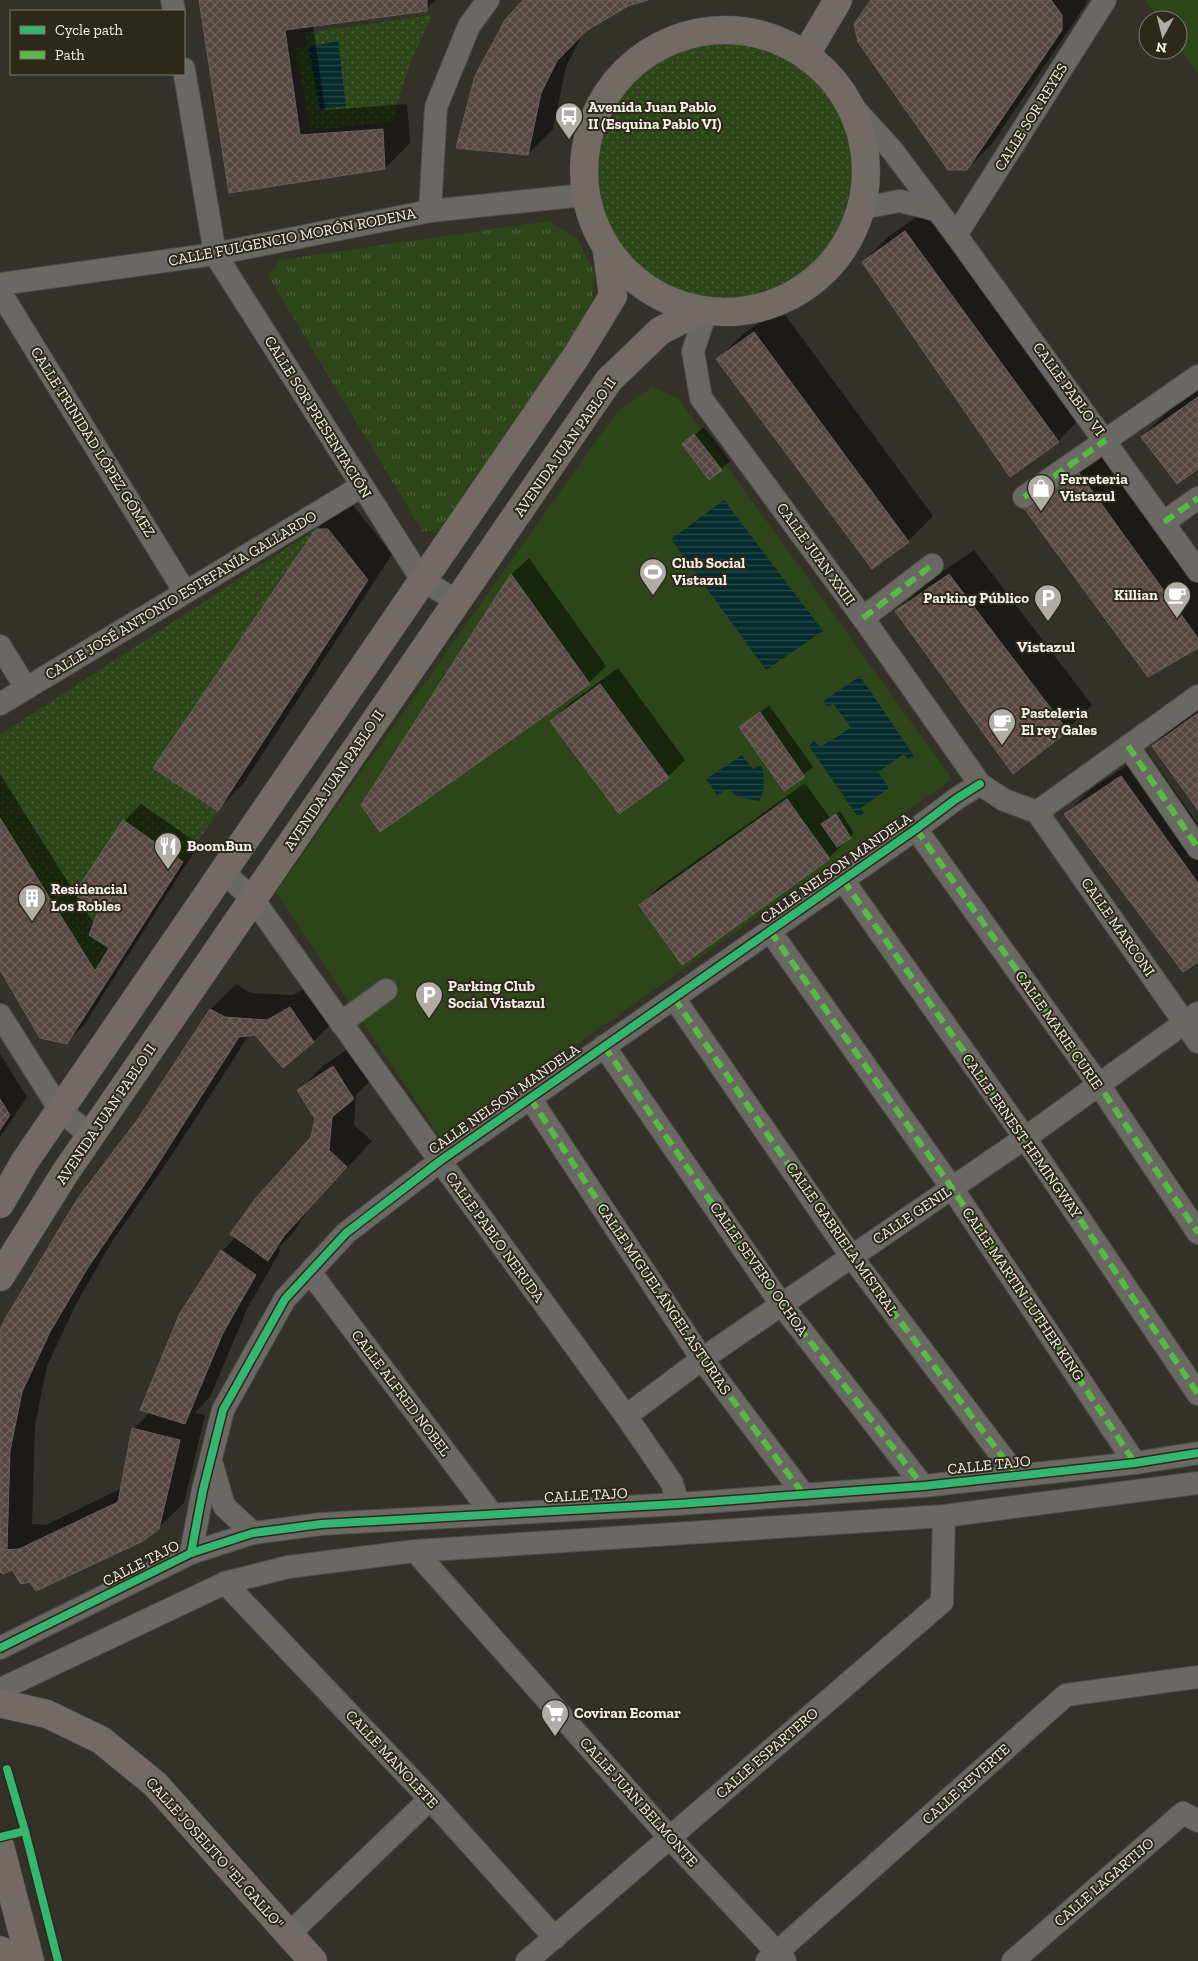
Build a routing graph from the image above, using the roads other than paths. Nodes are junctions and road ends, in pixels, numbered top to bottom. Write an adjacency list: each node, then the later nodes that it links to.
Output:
1 (488, 0): 10 (street)
2 (838, 0): 4 (main road)
3 (1105, 0): 11 (street, CALLE SOR REYES)
4 (806, 54): 6 (main road); 7 (main road)
5 (185, 75): 13 (street)
6 (852, 106): 8 (main road); 9 (street, CALLE PABLO VI)
7 (584, 195): 10 (street, CALLE FULGENCIO MORÓN RODENA); 12 (main road)
8 (862, 208): 9 (street); 16 (main road)
9 (937, 210): 11 (street, CALLE PABLO VI)
10 (430, 211): 13 (street, CALLE FULGENCIO MORÓN RODENA)
11 (956, 235): 18 (street, CALLE PABLO VI)
12 (607, 252): 16 (main road); 25 (main road)
13 (215, 254): 14 (street, CALLE FULGENCIO MORÓN RODENA); 19 (street, CALLE SOR PRESENTACIÓN)
14 (0, 284)
15 (0, 292): 26 (street, CALLE TRINIDAD LÓPEZ GÓMEZ)
16 (702, 312): 27 (main road, AVENIDA JUAN PABLO II); 28 (street, CALLE JUAN XXIII)
17 (1198, 376): 18 (street)
18 (1106, 440): 20 (street); 22 (street, CALLE PABLO VI)
19 (362, 486): 25 (street, CALLE SOR PRESENTACIÓN); 26 (street, CALLE JOSÉ ANTONIO ESTEFANÍA GALLARDO)
20 (1024, 497)
21 (1198, 498): 22 (street)
22 (1164, 522): 24 (street, CALLE PABLO VI)
23 (932, 565): 28 (street)
24 (1198, 571)
25 (422, 580): 27 (street); 38 (main road)
26 (185, 592): 30 (street, CALLE JOSÉ ANTONIO ESTEFANÍA GALLARDO)
27 (457, 602): 40 (main road, AVENIDA JUAN PABLO II)
28 (863, 618): 34 (street, CALLE JUAN XXIII)
29 (0, 646): 30 (street)
30 (26, 688): 32 (street, CALLE JOSÉ ANTONIO ESTEFANÍA GALLARDO)
31 (1198, 696): 33 (street)
32 (0, 704)
33 (1128, 746): 35 (street); 37 (street)
34 (980, 784): 35 (street); 36 (street, CALLE NELSON MANDELA)
35 (1036, 812): 45 (street, CALLE MARCONI)
36 (916, 829): 39 (street, CALLE NELSON MANDELA); 49 (street, CALLE MARIE CURIE)
37 (1198, 848)
38 (223, 872): 40 (street, CALLE PABLO NERUDA); 51 (main road)
39 (844, 880): 41 (street, CALLE NELSON MANDELA); 53 (street, CALLE ERNEST HEMINGWAY)
40 (253, 899): 46 (street, CALLE PABLO NERUDA); 52 (main road, AVENIDA JUAN PABLO II)
41 (770, 931): 43 (street, CALLE NELSON MANDELA); 55 (street, CALLE MARTIN LUTHER KING)
42 (386, 990): 46 (street)
43 (674, 998): 48 (street, CALLE NELSON MANDELA); 58 (street, CALLE GABRIELA MISTRAL)
44 (0, 1015): 51 (street)
45 (1191, 1018): 47 (street, CALLE MARCONI); 49 (street, CALLE GENIL)
46 (341, 1023): 54 (street, CALLE PABLO NERUDA)
47 (1198, 1042)
48 (604, 1046): 50 (street, CALLE NELSON MANDELA); 61 (street, CALLE SEVERO OCHOA)
49 (1099, 1085): 53 (street, CALLE GENIL); 57 (street, CALLE MARIE CURIE)
50 (530, 1098): 54 (street, CALLE NELSON MANDELA); 62 (street, CALLE MIGUEL ÁNGEL ASTURIAS)
51 (60, 1110): 52 (street); 56 (main road)
52 (90, 1136): 60 (main road, AVENIDA JUAN PABLO II)
53 (1025, 1138): 55 (street, CALLE GENIL); 63 (street, CALLE ERNEST HEMINGWAY)
54 (440, 1161): 59 (street, CALLE NELSON MANDELA); 64 (street, CALLE PABLO NERUDA)
55 (952, 1188): 58 (street, CALLE GENIL); 67 (street, CALLE MARTIN LUTHER KING)
56 (0, 1204)
57 (1198, 1233)
58 (852, 1256): 61 (street, CALLE GENIL); 68 (street, CALLE GABRIELA MISTRAL)
59 (310, 1272): 66 (street, CALLE NELSON MANDELA); 73 (street, CALLE ALFRED NOBEL)
60 (0, 1277)
61 (782, 1304): 62 (street, CALLE GENIL); 70 (street, CALLE SEVERO OCHOA)
62 (702, 1359): 64 (street, CALLE GENIL); 71 (street, CALLE MIGUEL ÁNGEL ASTURIAS)
63 (1198, 1394)
64 (626, 1416): 72 (street, CALLE PABLO NERUDA)
65 (1198, 1453): 67 (street, CALLE TAJO)
66 (211, 1460): 75 (street, CALLE NELSON MANDELA); 77 (street, CALLE NELSON MANDELA)
67 (1135, 1463): 68 (street, CALLE TAJO)
68 (1016, 1475): 70 (street, CALLE TAJO)
69 (1198, 1483): 74 (street)
70 (923, 1486): 71 (street, CALLE TAJO)
71 (804, 1496): 72 (street, CALLE TAJO)
72 (678, 1504): 73 (street, CALLE TAJO)
73 (492, 1514): 75 (street, CALLE TAJO)
74 (944, 1516): 76 (street); 84 (street, CALLE ESPARTERO)
75 (253, 1533): 77 (street, CALLE TAJO)
76 (415, 1551): 78 (street); 84 (street, CALLE JUAN BELMONTE)
77 (191, 1553): 79 (street, CALLE TAJO)
78 (225, 1583): 81 (street); 82 (street, CALLE MANOLETE)
79 (0, 1648)
80 (1198, 1677): 89 (street, CALLE REVERTE)
81 (1, 1701): 86 (main road, CALLE JOSELITO "EL GALLO")
82 (430, 1798): 86 (street); 87 (street, CALLE MANOLETE)
83 (1198, 1820): 94 (street, CALLE LAGARTIJO)
84 (669, 1837): 87 (street, CALLE ESPARTERO); 89 (street, CALLE JUAN BELMONTE)
85 (0, 1846): 91 (main road)
86 (289, 1934): 92 (main road, CALLE JOSELITO "EL GALLO")
87 (555, 1938): 93 (street, CALLE ESPARTERO)
88 (0, 1950): 90 (main road)
89 (776, 1958)
90 (3, 1961)
91 (30, 1961)
92 (313, 1961)
93 (527, 1961)
94 (1013, 1961)

